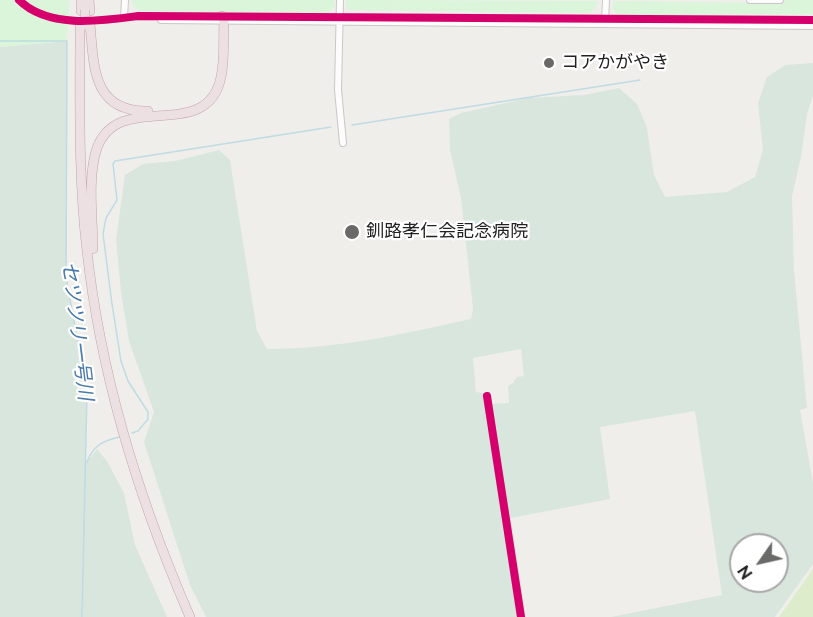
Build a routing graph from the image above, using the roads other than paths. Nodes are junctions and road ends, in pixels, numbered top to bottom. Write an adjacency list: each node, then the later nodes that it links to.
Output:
1 (19, 0): 8 (street)
2 (125, 0): 8 (street)
3 (340, 0): 10 (street)
4 (606, 0): 12 (street)
5 (750, 0): 6 (street)
6 (780, 0)
7 (85, 5): 13 (highway, bridge)
8 (124, 17): 9 (street)
9 (222, 19): 10 (street); 13 (highway); 16 (highway)
10 (339, 20): 12 (street); 15 (street)
11 (813, 20): 12 (street)
12 (605, 22): 14 (street)
13 (85, 24): 16 (highway); 18 (highway)
14 (813, 26)
15 (344, 143)
16 (93, 249): 19 (highway)
17 (487, 396): 20 (street)
18 (190, 617)
19 (195, 617)
20 (521, 617)

